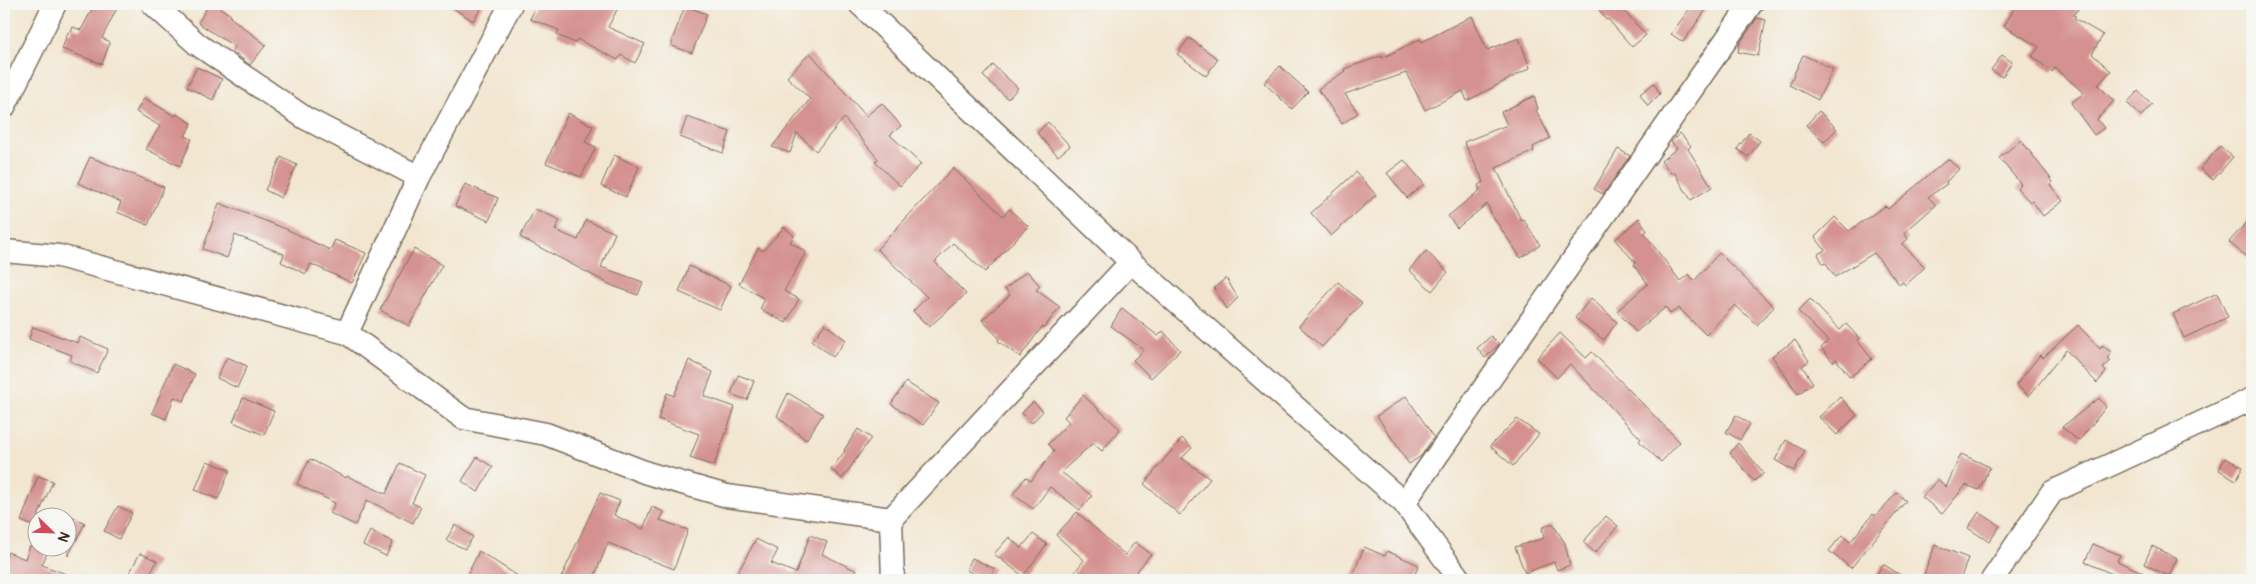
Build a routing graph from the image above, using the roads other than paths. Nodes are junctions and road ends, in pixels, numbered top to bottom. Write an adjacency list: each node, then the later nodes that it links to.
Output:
1 (55, 4): 6 (street)
2 (153, 4): 7 (street)
3 (511, 4): 7 (street)
4 (860, 4): 9 (street)
5 (1751, 4): 12 (street)
6 (4, 106)
7 (419, 176): 10 (street)
8 (4, 251): 10 (street)
9 (1132, 262): 12 (street); 13 (street)
10 (347, 333): 13 (street)
11 (2252, 399): 16 (street)
12 (1404, 503): 15 (street)
13 (891, 519): 14 (street)
14 (893, 580)
15 (1460, 580)
16 (1992, 580)

